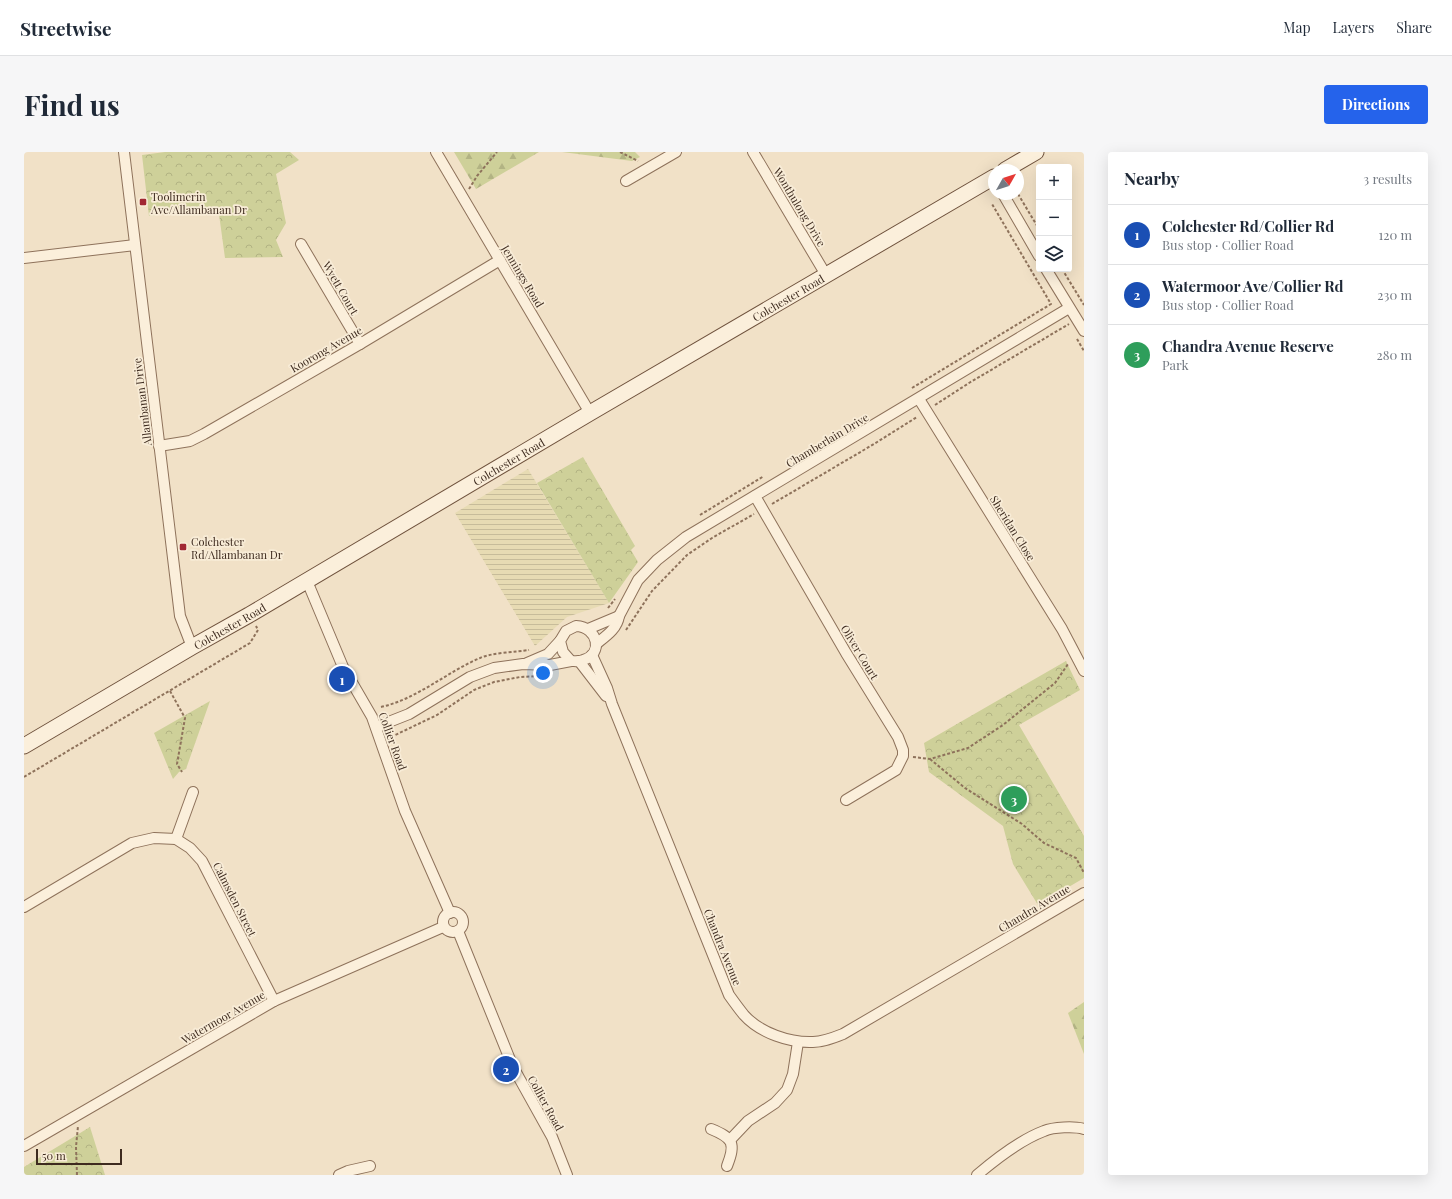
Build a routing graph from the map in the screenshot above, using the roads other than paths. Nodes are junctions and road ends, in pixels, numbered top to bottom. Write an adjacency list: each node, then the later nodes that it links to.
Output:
1 (124, 152): 11 (street, Allambanan Drive)
2 (436, 152): 14 (street, Jennings Road)
3 (676, 152): 8 (street)
4 (753, 152): 16 (street, Wonthulong Drive)
5 (1036, 152): 6 (main road)
6 (1015, 164)
7 (988, 180): 16 (main road, Colchester Road)
8 (626, 181)
9 (1006, 200): 12 (street)
10 (301, 244): 19 (street, Wyett Court)
11 (135, 245): 13 (street); 22 (street, Allambanan Drive)
12 (1036, 251)
13 (24, 258)
14 (500, 260): 19 (street, Koorong Avenue); 21 (street, Jennings Road)
15 (1048, 272): 17 (street)
16 (826, 275): 21 (main road, Colchester Road)
17 (1070, 308): 18 (street); 20 (street, Chamberlain Drive)
18 (1084, 331)
19 (360, 344): 22 (street, Koorong Avenue)
20 (918, 399): 23 (street, Chamberlain Drive); 33 (street, Sheridan Close)
21 (590, 413): 24 (main road, Colchester Road)
22 (159, 446): 29 (street, Allambanan Drive)
23 (755, 496): 25 (street, Chamberlain Drive); 38 (street, Oliver Court)
24 (307, 581): 29 (main road, Colchester Road); 35 (street, Collier Road)
25 (619, 616): 26 (street); 28 (street, Chamberlain Drive)
26 (588, 629): 27 (street); 28 (street)
27 (560, 641): 31 (street); 32 (street)
28 (596, 644): 30 (street)
29 (192, 647): 36 (main road, Colchester Road)
30 (592, 655): 31 (street); 34 (street, Chandra Avenue)
31 (575, 661): 32 (street); 34 (street, Chandra Avenue)
32 (523, 664): 35 (street)
33 (1084, 671)
34 (612, 704): 46 (street, Chandra Avenue)
35 (376, 727): 42 (street, Collier Road)
36 (24, 746)
37 (193, 792): 39 (street)
38 (846, 800)
39 (176, 839): 41 (street); 45 (street, Calmsden Street)
40 (1084, 893): 46 (street, Chandra Avenue)
41 (24, 907)
42 (450, 912): 43 (street); 44 (street)
43 (444, 927): 44 (street); 45 (street, Watermoor Avenue)
44 (458, 931): 54 (street, Collier Road)
45 (274, 1002): 50 (street, Watermoor Avenue)
46 (798, 1042): 49 (street)
47 (711, 1129): 49 (street)
48 (1084, 1129): 55 (street)
49 (730, 1140): 52 (street)
50 (24, 1146)
51 (370, 1166): 53 (street)
52 (727, 1166)
53 (339, 1175)
54 (567, 1175)
55 (977, 1175)

